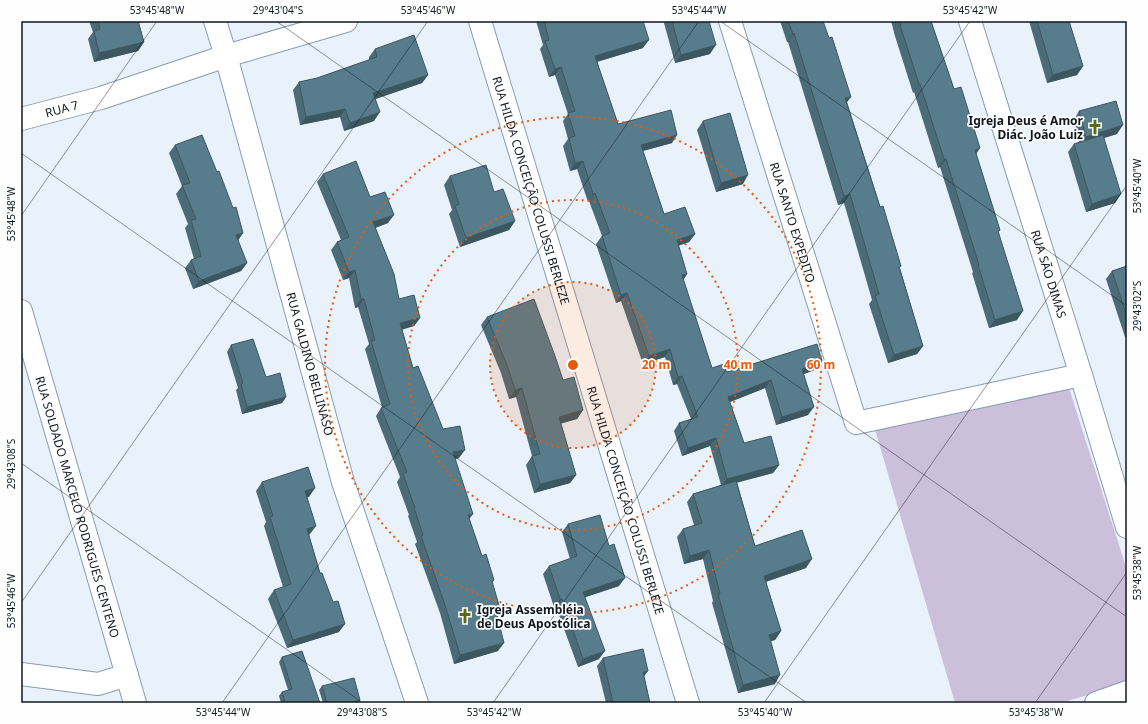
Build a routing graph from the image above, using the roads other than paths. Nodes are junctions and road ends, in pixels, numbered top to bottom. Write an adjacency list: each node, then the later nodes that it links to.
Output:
1 (215, 21): 6 (street, RUA GALDINO BELLINASO)
2 (346, 21): 6 (street, RUA 7)
3 (480, 21): 16 (street, RUA HILDA CONCEIÇÃO COLUSSI BERLEZE)
4 (730, 21): 9 (street, RUA SANTO EXPEDITO)
5 (970, 21): 9 (street, RUA SÃO DIMAS)
6 (226, 56): 7 (street, RUA 7); 15 (street, RUA GALDINO BELLINASO)
7 (21, 119)
8 (21, 311): 12 (street, RUA SOLDADO MARCELO RODRIGUES CENTENO)
9 (1081, 375): 10 (street, RUA SÃO DIMAS)
10 (1127, 527)
11 (21, 674): 12 (street)
12 (127, 675): 14 (street, RUA SOLDADO MARCELO RODRIGUES CENTENO)
13 (1127, 692): 17 (street)
14 (135, 703)
15 (417, 703)
16 (688, 703)
17 (1096, 703)

